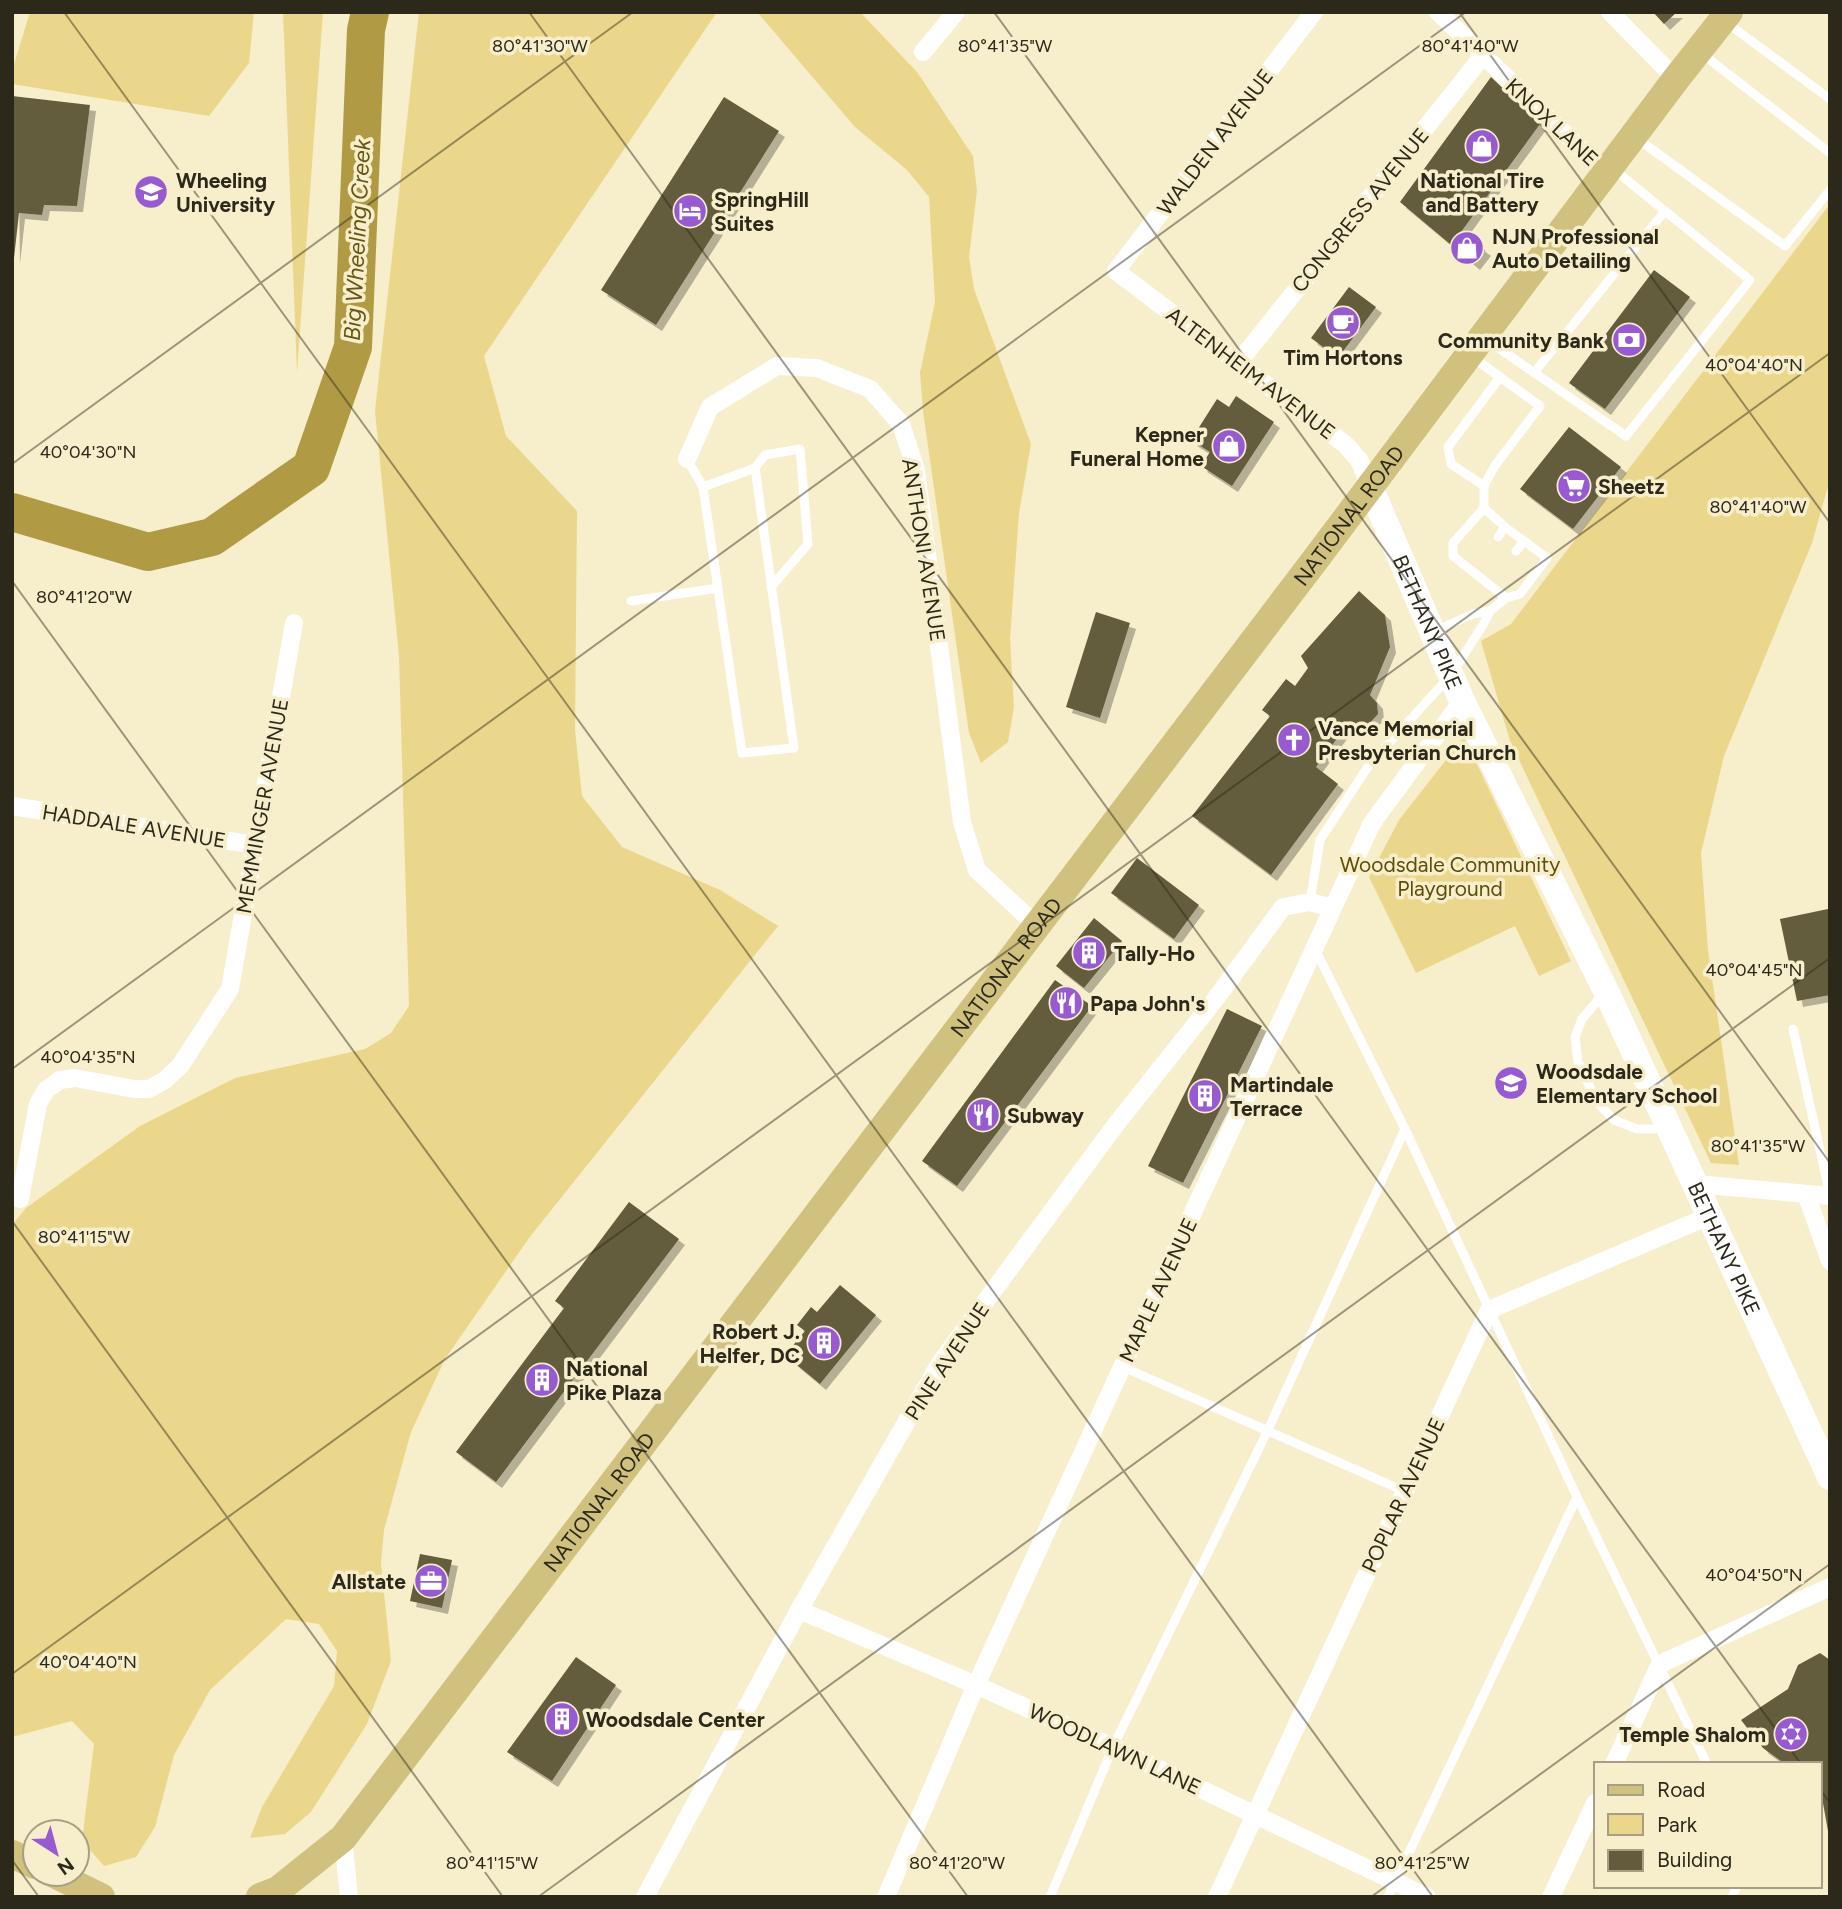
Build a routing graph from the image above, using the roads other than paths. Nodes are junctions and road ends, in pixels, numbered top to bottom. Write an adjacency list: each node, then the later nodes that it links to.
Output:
1 (956, 12): 7 (street)
2 (1314, 12): 16 (street, WALDEN AVENUE)
3 (1438, 12): 8 (street, KNOX LANE)
4 (1610, 12): 9 (street)
5 (1726, 16): 6 (main road, NATIONAL ROAD); 10 (lane)
6 (1699, 51): 9 (main road, NATIONAL ROAD); 12 (lane)
7 (923, 52)
8 (1482, 57): 13 (street, KNOX LANE); 18 (street, CONGRESS AVENUE)
9 (1676, 79): 11 (main road, NATIONAL ROAD)
10 (1830, 99)
11 (1633, 136): 13 (main road, NATIONAL ROAD); 14 (lane)
12 (1830, 153)
13 (1609, 170): 15 (lane); 17 (main road, NATIONAL ROAD)
14 (1830, 190)
15 (1665, 211): 19 (lane); 19 (lane)
16 (1116, 271): 18 (street, ALTENHEIM AVENUE)
17 (1476, 346): 19 (lane); 20 (lane); 29 (main road, NATIONAL ROAD)
18 (1238, 363): 29 (street, ALTENHEIM AVENUE)
19 (1534, 373)
20 (1500, 377): 22 (lane); 27 (lane)
21 (1505, 436): 22 (lane)
22 (1510, 446): 25 (lane)
23 (1489, 457): 25 (lane)
24 (687, 459): 28 (lane); 52 (street, ANTHONI AVENUE)
25 (1494, 467): 27 (lane)
26 (755, 468): 28 (lane); 39 (lane); 39 (lane)
27 (1484, 486): 30 (lane)
28 (703, 487): 40 (lane)
29 (1370, 487): 45 (main road, BETHANY PIKE); 52 (main road, NATIONAL ROAD)
30 (1484, 508): 31 (lane); 36 (lane)
31 (1505, 527): 32 (lane); 33 (lane)
32 (1498, 537)
33 (1524, 541): 34 (lane); 41 (lane)
34 (1516, 551)
35 (1479, 562): 36 (lane)
36 (1472, 571): 38 (lane)
37 (1497, 575): 38 (lane)
38 (1489, 585): 41 (lane)
39 (771, 587): 40 (lane)
40 (718, 588): 42 (lane)
41 (1506, 598): 43 (lane)
42 (631, 601)
43 (1490, 611): 45 (lane); 46 (lane)
44 (294, 623): 49 (street, MEMMINGER AVENUE)
45 (1432, 632): 46 (main road, BETHANY PIKE)
46 (1451, 675): 47 (main road, BETHANY PIKE); 50 (lane)
47 (1462, 701): 51 (street, MAPLE AVENUE); 54 (main road, BETHANY PIKE)
48 (12, 806): 49 (street, HADDALE AVENUE)
49 (255, 845): 61 (street, MEMMINGER AVENUE)
50 (1310, 902): 51 (street); 71 (street, PINE AVENUE)
51 (1332, 908): 53 (street, MAPLE AVENUE)
52 (1037, 926): 79 (main road, NATIONAL ROAD)
53 (1314, 948): 57 (lane); 65 (street, MAPLE AVENUE)
54 (1605, 991): 56 (main road, BETHANY PIKE); 56 (lane)
55 (1793, 1029): 60 (lane)
56 (1670, 1128): 58 (main road, BETHANY PIKE)
57 (1405, 1129): 64 (lane); 66 (lane)
58 (1695, 1184): 59 (street); 62 (main road, BETHANY PIKE)
59 (1806, 1194): 60 (street); 63 (street)
60 (1830, 1195)
61 (20, 1199)
62 (1709, 1216): 64 (street); 67 (main road, BETHANY PIKE)
63 (1830, 1261)
64 (1489, 1310): 68 (street, POPLAR AVENUE); 69 (lane)
65 (1123, 1367): 66 (lane); 73 (street, MAPLE AVENUE)
66 (1268, 1430): 68 (lane); 74 (lane)
67 (1830, 1476)
68 (1404, 1491): 78 (street, POPLAR AVENUE)
69 (1577, 1497): 72 (lane); 80 (lane)
70 (1830, 1587): 72 (street)
71 (799, 1610): 73 (street, WOODLAWN LANE); 83 (street, PINE AVENUE)
72 (1660, 1664): 75 (street); 76 (lane)
73 (976, 1685): 74 (street, WOODLAWN LANE); 86 (street, MAPLE AVENUE)
74 (1113, 1747): 78 (street, WOODLAWN LANE); 87 (lane)
75 (1615, 1762)
76 (1706, 1762)
77 (1594, 1805): 91 (street)
78 (1255, 1816): 80 (street, WOODLAWN LANE); 88 (street, POPLAR AVENUE)
79 (342, 1838): 82 (street); 85 (main road, NATIONAL ROAD)
80 (1395, 1880): 89 (lane); 90 (street, WOODLAWN LANE)
81 (83, 1888): 84 (main road)
82 (344, 1893)
83 (650, 1893)
84 (101, 1897)
85 (260, 1897)
86 (886, 1897)
87 (1050, 1897)
88 (1217, 1897)
89 (1388, 1897)
90 (1427, 1897)
91 (1551, 1897)

